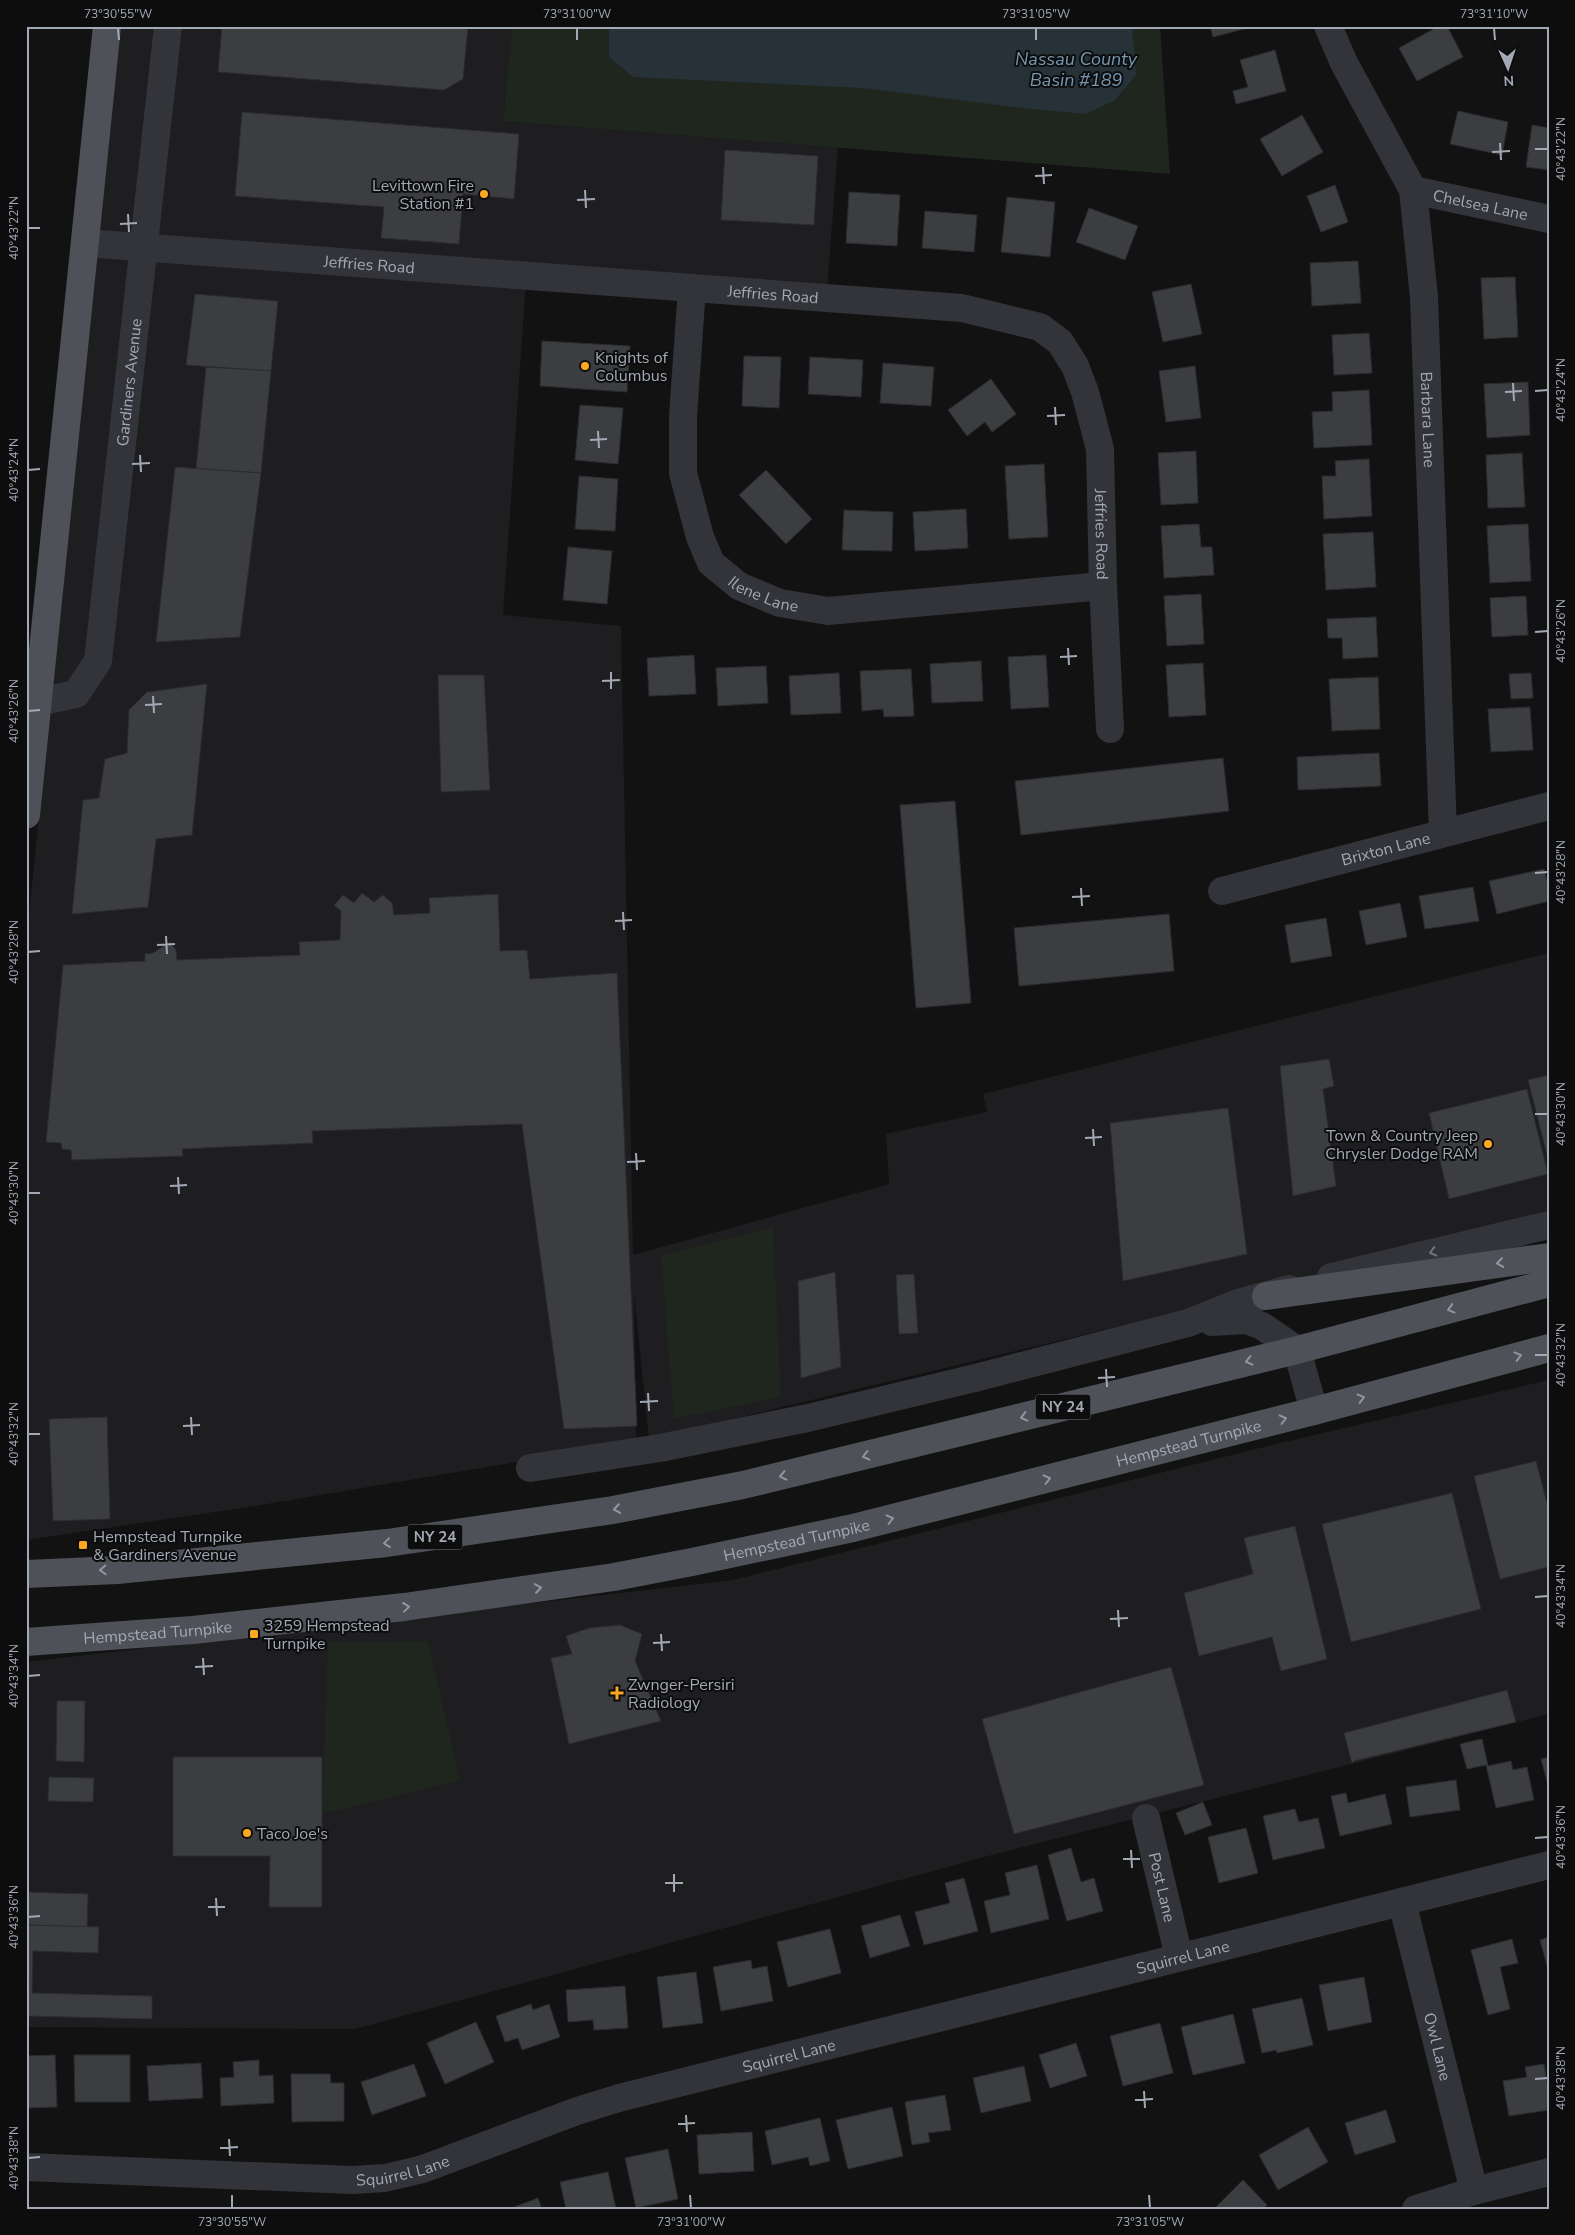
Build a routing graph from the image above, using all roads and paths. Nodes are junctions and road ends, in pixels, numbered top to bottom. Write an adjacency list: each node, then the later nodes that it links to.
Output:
1 (107, 26): 6 (main road)
2 (168, 26): 7 (street, Gardiners Avenue)
3 (1328, 26): 4 (street, Barbara Lane)
4 (1412, 190): 5 (street, Chelsea Lane); 14 (street, Barbara Lane)
5 (1549, 219)
6 (86, 243): 7 (street, Jeffries Road); 10 (main road)
7 (144, 247): 8 (street, Jeffries Road); 10 (street, Gardiners Avenue)
8 (692, 288): 9 (street, Jeffries Road); 9 (street, Ilene Lane)
9 (1103, 586): 11 (street, Jeffries Road)
10 (38, 702): 13 (main road)
11 (1110, 729)
12 (1549, 806): 14 (street, Brixton Lane)
13 (26, 815)
14 (1443, 833): 15 (street, Brixton Lane)
15 (1222, 891)
16 (1549, 1225): 19 (street, one-way to 19)
17 (1549, 1257): 19 (main road, one-way to 19)
18 (1549, 1283): 22 (main road, NY 24, one-way to 22)
19 (1266, 1296): 20 (street)
20 (1188, 1323): 22 (street); 24 (street)
21 (1549, 1348): 23 (main road, Hempstead Turnpike, one-way to 21)
22 (1296, 1350): 23 (street); 25 (main road, NY 24, one-way to 25)
23 (1314, 1411): 26 (main road, Hempstead Turnpike, one-way to 23)
24 (530, 1468)
25 (26, 1574)
26 (26, 1642)
27 (1146, 1818): 30 (street, Post Lane)
28 (1549, 1865): 29 (street, Squirrel Lane)
29 (1402, 1902): 30 (street, Squirrel Lane); 33 (street, Owl Lane)
30 (1179, 1958): 31 (street, Squirrel Lane)
31 (26, 2167)
32 (1549, 2172): 33 (street)
33 (1474, 2191): 34 (street)
34 (1416, 2209)

